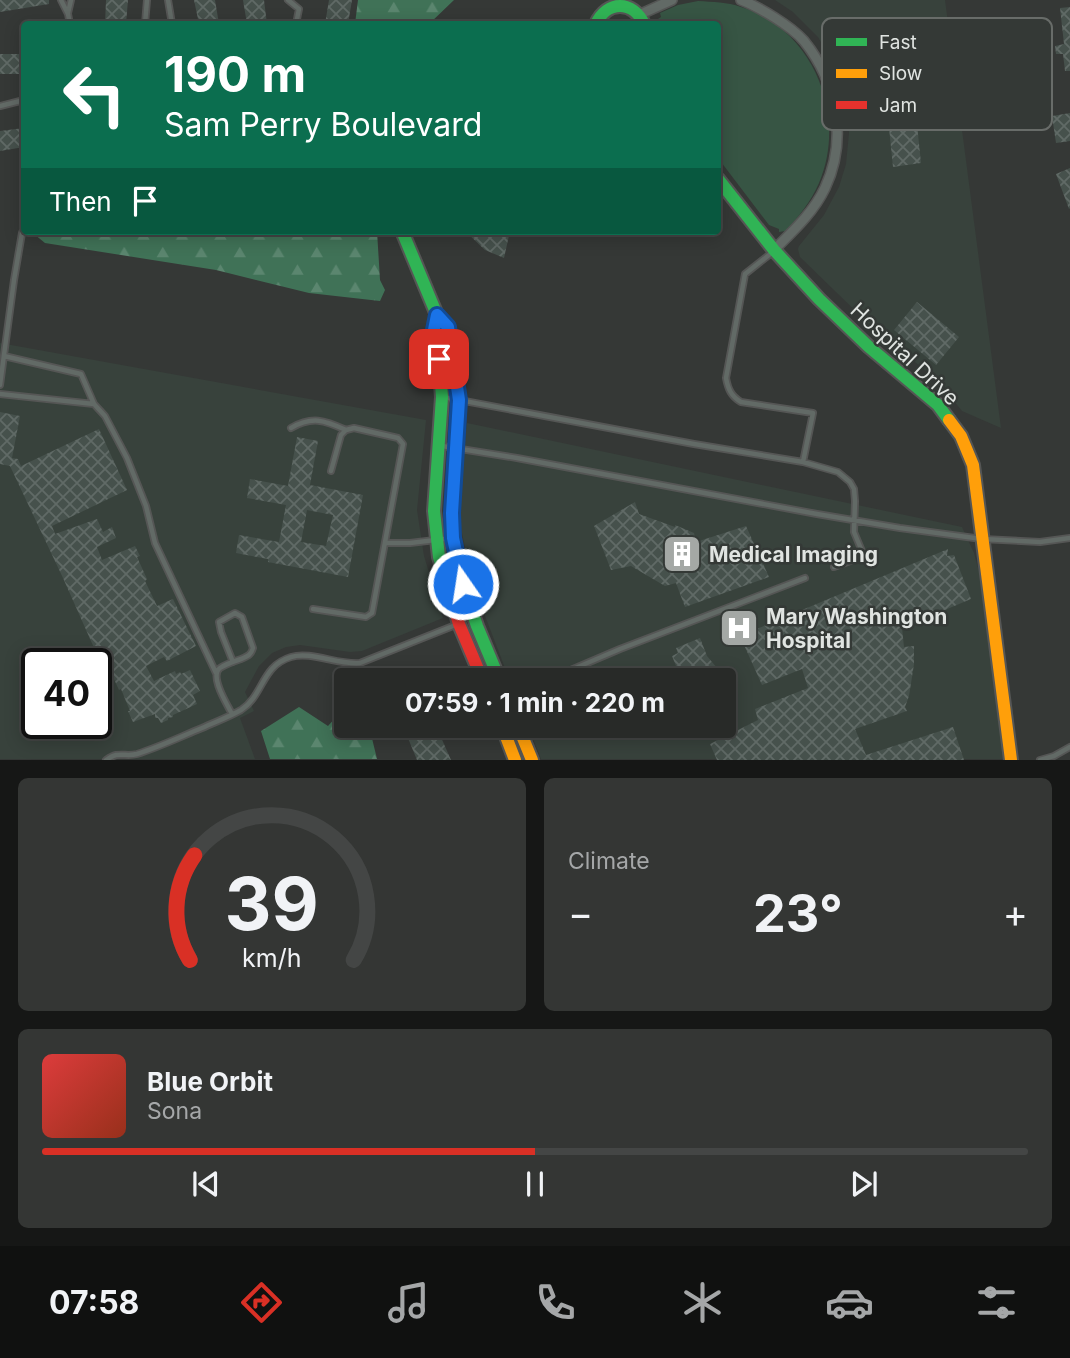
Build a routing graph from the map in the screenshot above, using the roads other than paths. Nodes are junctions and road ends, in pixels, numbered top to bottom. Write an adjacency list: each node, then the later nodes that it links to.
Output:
1 (61, 0): 12 (lane)
2 (71, 0): 12 (lane)
3 (147, 0): 15 (lane)
4 (168, 0): 16 (lane)
5 (288, 0): 11 (lane)
6 (301, 0): 11 (lane)
7 (672, 0): 13 (street)
8 (741, 0): 18 (street)
9 (620, 1): 10 (street); 13 (street)
10 (599, 7)
11 (299, 9): 17 (lane)
12 (68, 14): 14 (lane)
13 (643, 19)
14 (69, 21)
15 (145, 21)
16 (172, 21)
17 (297, 21)
18 (822, 69)
19 (21, 101): 20 (lane)
20 (0, 106)
21 (838, 130): 25 (street)
22 (721, 184): 25 (street, Hospital Drive)
23 (23, 235): 27 (lane)
24 (404, 235): 26 (street)
25 (774, 250): 37 (lane); 42 (street, Hospital Drive)
26 (437, 315): 30 (street); 31 (street)
27 (4, 356): 28 (lane); 32 (lane)
28 (0, 385)
29 (0, 394): 32 (lane)
30 (442, 397): 31 (lane); 35 (street)
31 (459, 400): 36 (street); 37 (lane)
32 (94, 404): 53 (lane)
33 (291, 428): 34 (lane)
34 (346, 430): 38 (lane); 44 (lane)
35 (438, 445): 36 (lane); 43 (street)
36 (456, 448): 39 (lane); 40 (street)
37 (803, 462): 39 (lane)
38 (331, 471)
39 (854, 520): 42 (lane); 45 (lane)
40 (453, 538): 43 (lane); 51 (street)
41 (1070, 538): 42 (lane)
42 (982, 539): 62 (street, Hospital Drive)
43 (437, 540): 44 (lane); 48 (street)
44 (384, 543): 47 (lane)
45 (834, 567)
46 (805, 578): 52 (lane)
47 (313, 609)
48 (459, 624): 50 (street); 54 (lane)
49 (233, 662): 49 (lane); 53 (lane)
50 (478, 668)
51 (495, 668)
52 (575, 668)
53 (216, 673): 54 (lane)
54 (232, 714): 58 (lane)
55 (507, 738): 60 (street)
56 (523, 738): 61 (street)
57 (1070, 747): 63 (lane)
58 (130, 757): 59 (lane)
59 (106, 760)
60 (515, 760)
61 (532, 760)
62 (1011, 760)
63 (1040, 760)

